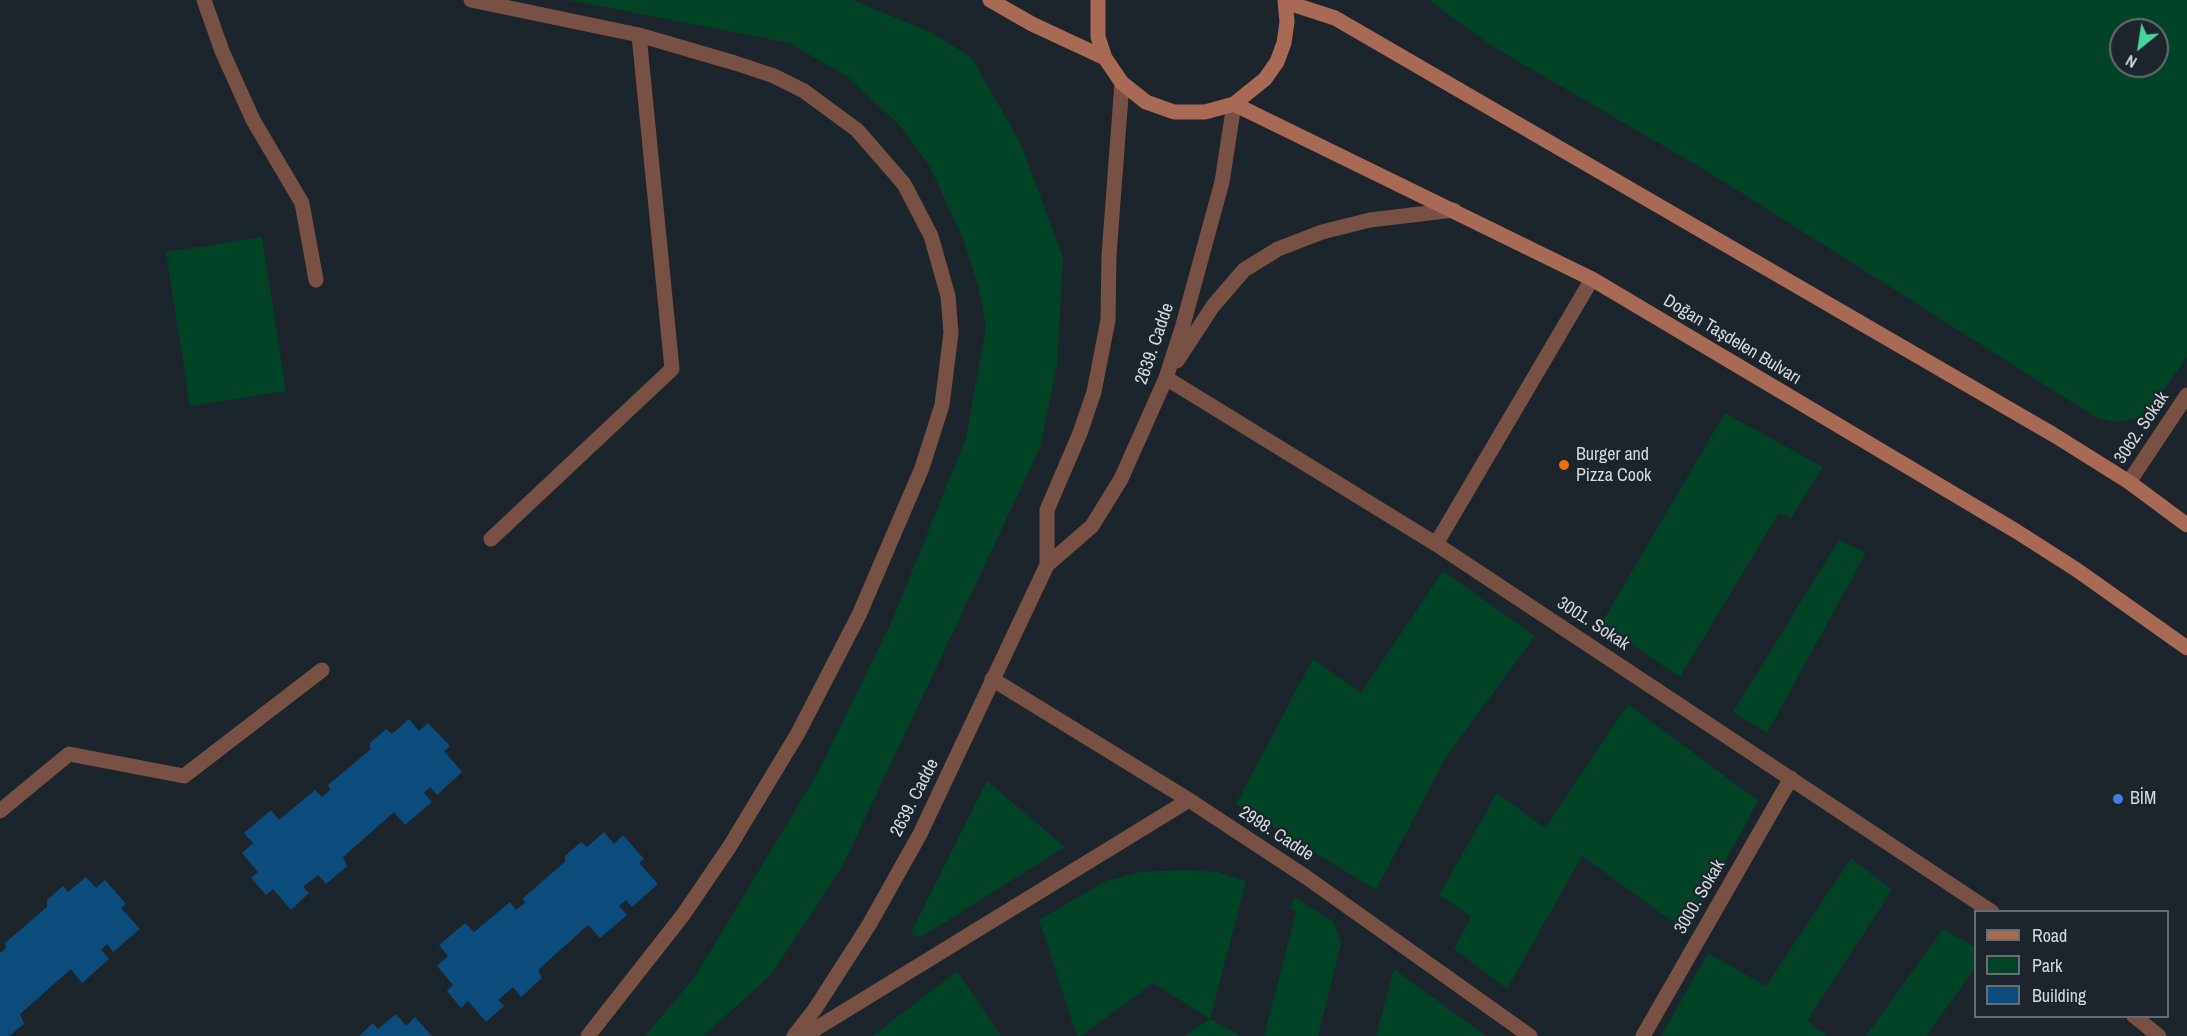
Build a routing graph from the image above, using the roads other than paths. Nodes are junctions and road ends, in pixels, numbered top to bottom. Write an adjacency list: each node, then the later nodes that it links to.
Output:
1 (204, 0): 12 (street)
2 (471, 0): 6 (street)
3 (990, 0): 7 (main road)
4 (1098, 0): 7 (main road)
5 (1286, 1): 9 (main road); 15 (main road)
6 (639, 35): 17 (street); 28 (street)
7 (1105, 58): 8 (main road)
8 (1122, 83): 9 (main road); 19 (street, 2639. Cadde)
9 (1234, 104): 10 (main road, Doğan Taşdelen Bulvarı); 13 (street, 2639. Cadde)
10 (1454, 210): 11 (main road, Doğan Taşdelen Bulvarı); 13 (street)
11 (1592, 279): 18 (street); 20 (main road, Doğan Taşdelen Bulvarı)
12 (316, 280)
13 (1166, 378): 18 (street, 3001. Sokak); 19 (street, 2639. Cadde)
14 (2187, 394): 15 (street, 3062. Sokak)
15 (2129, 482): 16 (main road)
16 (2187, 525)
17 (491, 539)
18 (1437, 544): 23 (street, 3001. Sokak)
19 (1047, 565): 22 (street, 2639. Cadde)
20 (2187, 648)
21 (322, 670): 25 (street)
22 (992, 679): 24 (street, 2998. Cadde); 29 (street, 2639. Cadde)
23 (1791, 778): 26 (street, 3001. Sokak); 32 (street, 3000. Sokak)
24 (1189, 800): 30 (street); 31 (street, 2998. Cadde)
25 (0, 811)
26 (1989, 910)
27 (2134, 1018): 33 (street)
28 (588, 1036)
29 (794, 1036)
30 (804, 1036)
31 (1530, 1036)
32 (1643, 1036)
33 (2159, 1036)

